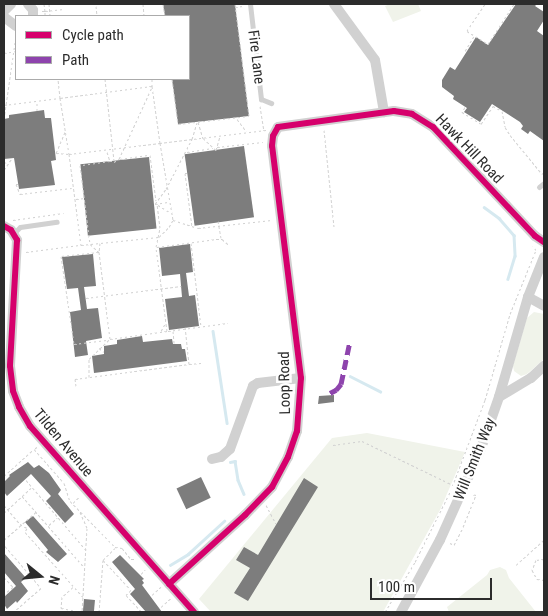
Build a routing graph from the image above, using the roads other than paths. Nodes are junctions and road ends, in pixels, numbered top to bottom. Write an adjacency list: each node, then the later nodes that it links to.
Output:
1 (11, 4): 4 (street)
2 (334, 4): 8 (street)
3 (248, 5): 7 (lane, Fire Lane)
4 (4, 11)
5 (4, 17): 6 (street)
6 (15, 25)
7 (271, 103)
8 (384, 112): 9 (street, Hawk Hill Road); 13 (street, Hawk Hill Road)
9 (268, 137): 18 (street, Loop Road)
10 (57, 222): 12 (lane)
11 (6, 223): 12 (street)
12 (14, 233): 21 (street, Tilden Avenue)
13 (544, 242)
14 (544, 257): 15 (street, Will Smith Way)
15 (528, 297): 16 (street); 19 (street, Will Smith Way)
16 (544, 306)
17 (544, 366): 19 (street)
18 (301, 378): 20 (street); 21 (street, Loop Road)
19 (499, 397): 23 (street, Will Smith Way)
20 (212, 459)
21 (169, 584): 22 (street, Tilden Avenue)
22 (194, 612)
23 (401, 612)

